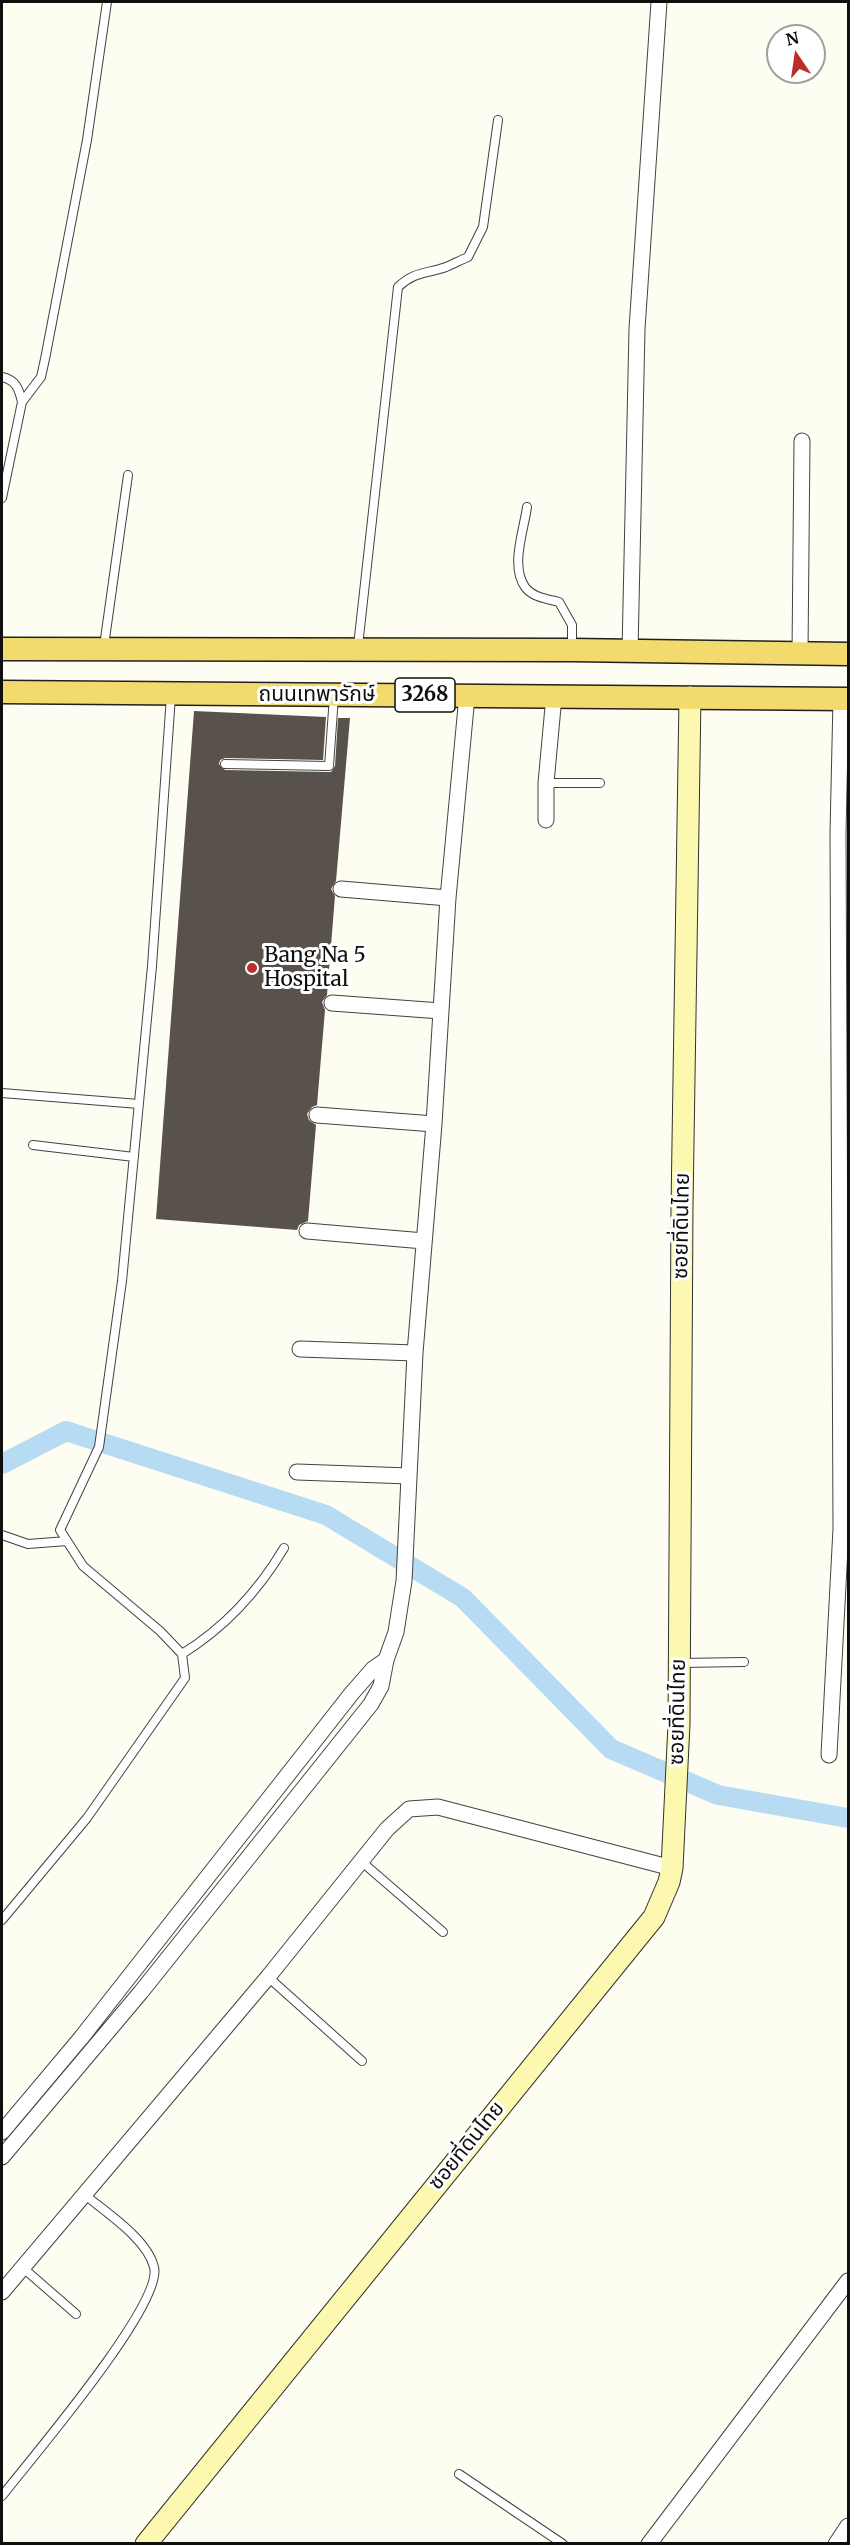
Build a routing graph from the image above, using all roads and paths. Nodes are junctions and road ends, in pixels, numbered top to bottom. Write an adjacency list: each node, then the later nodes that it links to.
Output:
1 (107, 2): 5 (lane)
2 (659, 2): 14 (street)
3 (498, 120): 13 (lane)
4 (2, 377): 5 (lane)
5 (22, 402): 8 (lane)
6 (802, 441): 15 (street)
7 (128, 475): 11 (lane)
8 (2, 498)
9 (527, 507): 12 (lane)
10 (2, 649): 11 (main road, 3268)
11 (103, 649): 13 (main road, 3268)
12 (572, 650): 13 (main road, 3268); 14 (main road, 3268)
13 (358, 651)
14 (630, 651): 15 (main road, 3268)
15 (800, 653): 16 (main road, 3268)
16 (849, 654)
17 (2, 693): 18 (main road, ถนนเทพารักษ์ / 3268)
18 (171, 694): 19 (main road, ถนนเทพารักษ์ / 3268); 35 (lane)
19 (334, 694): 20 (main road, ถนนเทพารักษ์ / 3268); 24 (lane)
20 (467, 696): 21 (main road, ถนนเทพารักษ์ / 3268); 31 (street)
21 (554, 696): 22 (main road, ถนนเทพารักษ์ / 3268); 25 (street)
22 (690, 697): 23 (main road, ถนนเทพารักษ์ / 3268); 52 (street, ซอยที่ดินไทย)
23 (845, 699): 28 (street)
24 (225, 764)
25 (546, 783): 26 (lane); 27 (street)
26 (600, 783)
27 (546, 820)
28 (838, 833): 29 (street); 53 (street)
29 (849, 852)
30 (341, 889): 31 (street)
31 (448, 898): 33 (street)
32 (332, 1003): 33 (street)
33 (441, 1011): 37 (street)
34 (2, 1093): 35 (lane)
35 (139, 1104): 39 (lane)
36 (317, 1115): 37 (street)
37 (434, 1124): 41 (street)
38 (33, 1145): 39 (lane)
39 (134, 1157): 47 (lane)
40 (307, 1231): 41 (street)
41 (424, 1241): 43 (street)
42 (300, 1349): 43 (street)
43 (415, 1353): 45 (street)
44 (297, 1472): 45 (street)
45 (409, 1476): 50 (street)
46 (2, 1535): 47 (lane)
47 (67, 1541): 49 (lane)
48 (284, 1548): 49 (lane)
49 (182, 1654): 58 (lane)
50 (386, 1660): 54 (street); 55 (street)
51 (744, 1662): 52 (lane)
52 (679, 1663): 57 (street, ซอยที่ดินไทย)
53 (829, 1755)
54 (273, 1794): 55 (street); 62 (street)
55 (290, 1805): 62 (street)
56 (362, 1862): 57 (street); 59 (lane); 60 (street)
57 (672, 1868): 73 (street, ซอยที่ดินไทย)
58 (2, 1920)
59 (443, 1932)
60 (268, 1977): 61 (lane); 65 (street)
61 (362, 2061)
62 (42, 2096): 63 (street); 64 (street)
63 (2, 2133)
64 (2, 2157)
65 (86, 2195): 66 (street); 71 (lane)
66 (22, 2267): 68 (street); 69 (lane)
67 (849, 2281): 75 (street)
68 (2, 2292)
69 (76, 2314)
70 (459, 2474): 74 (lane)
71 (2, 2496)
72 (849, 2526): 76 (street)
73 (146, 2544)
74 (563, 2544)
75 (649, 2544)
76 (836, 2544)

